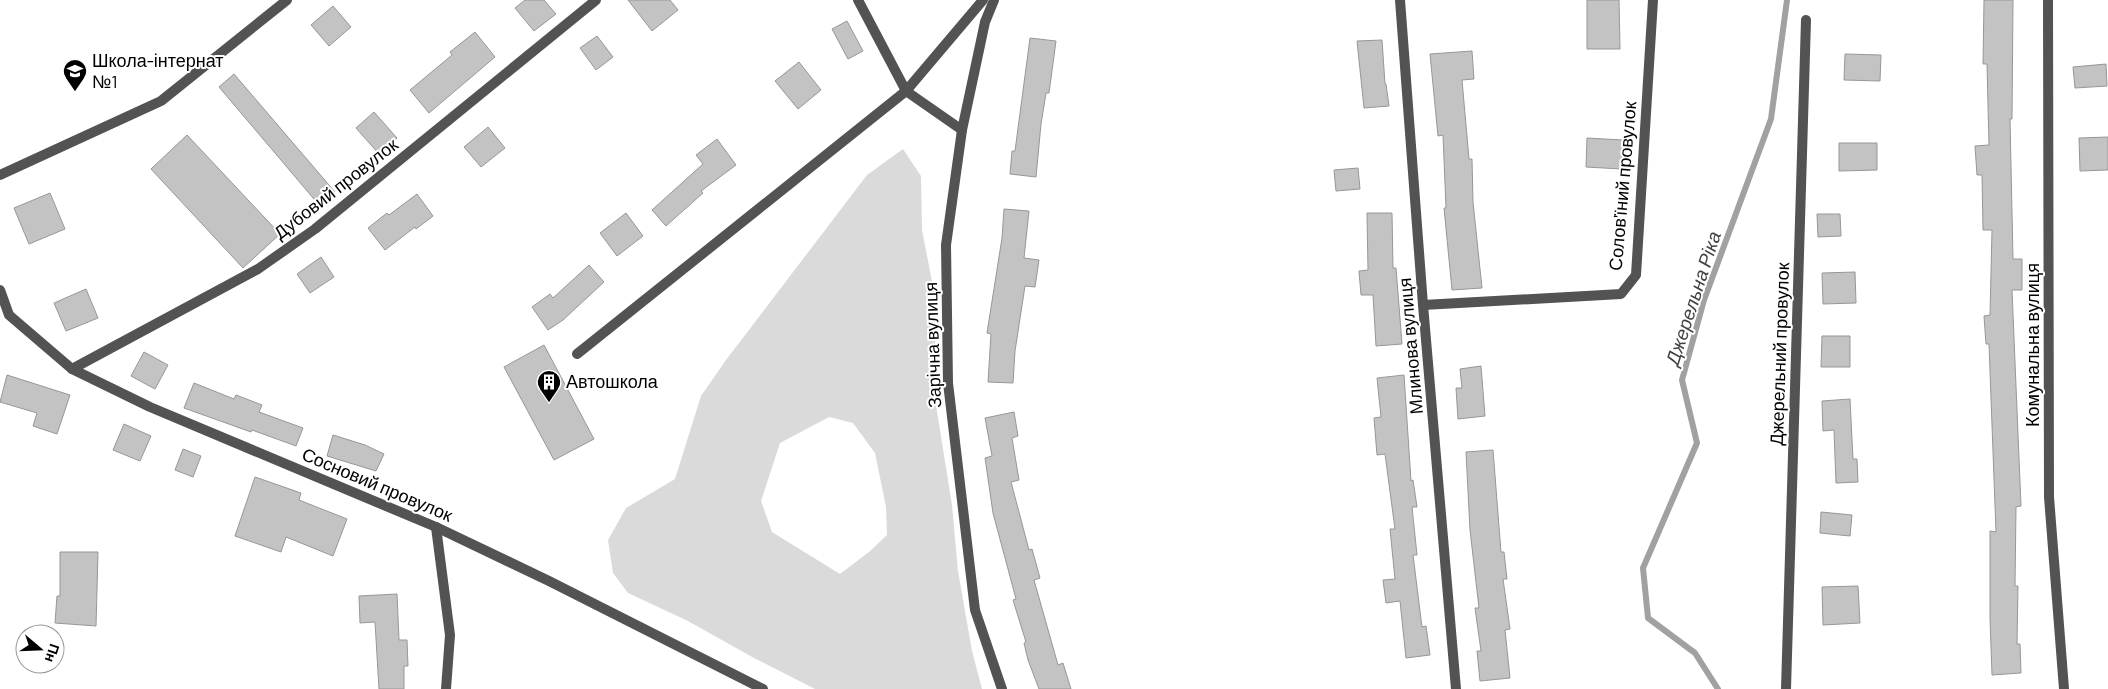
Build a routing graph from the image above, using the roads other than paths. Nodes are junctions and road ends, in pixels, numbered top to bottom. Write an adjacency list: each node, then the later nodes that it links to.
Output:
1 (287, 0): 12 (street)
2 (596, 0): 18 (street, Дубовий провулок)
3 (858, 0): 10 (street)
4 (983, 0): 10 (street)
5 (994, 0): 11 (street, Зарічна вулиця)
6 (1400, 0): 14 (street, Млинова вулиця)
7 (1653, 0): 14 (street, Солов'їний провулок)
8 (2048, 0): 25 (street, Комунальна вулиця)
9 (1806, 20): 24 (street, Джерельний провулок)
10 (906, 91): 11 (street); 17 (street)
11 (962, 130): 22 (street, Зарічна вулиця)
12 (0, 175)
13 (0, 290): 16 (street, Сосновий провулок)
14 (1423, 305): 23 (street, Млинова вулиця)
15 (0, 308): 16 (street)
16 (10, 315): 18 (street, Сосновий провулок)
17 (577, 354)
18 (72, 369): 19 (street, Сосновий провулок)
19 (436, 527): 20 (street); 21 (street, Сосновий провулок)
20 (446, 689)
21 (763, 689)
22 (1002, 689)
23 (1456, 689)
24 (1786, 689)
25 (2064, 689)

